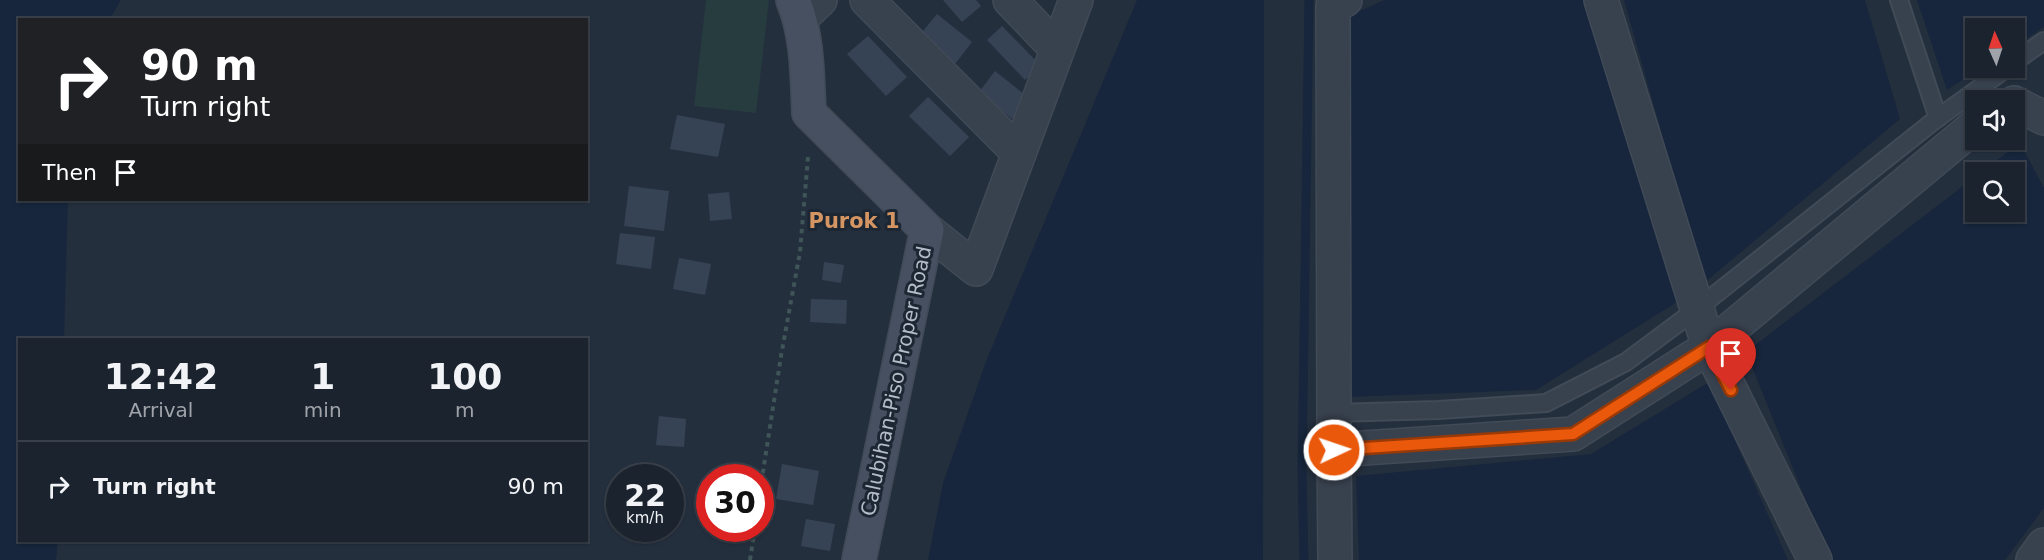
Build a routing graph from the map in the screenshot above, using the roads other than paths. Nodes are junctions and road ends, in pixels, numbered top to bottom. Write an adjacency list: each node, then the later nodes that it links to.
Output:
1 (867, 0): 16 (street)
2 (1010, 0): 9 (street)
3 (1076, 0): 9 (street)
4 (1345, 0): 20 (street)
5 (1601, 0): 18 (street)
6 (1899, 0): 13 (lane)
7 (805, 6): 17 (street, Calubihan-Piso Proper Road)
8 (2044, 41): 10 (lane)
9 (1057, 49): 16 (street)
10 (2025, 54)
11 (1993, 78): 13 (lane)
12 (2025, 108): 14 (street)
13 (1938, 118): 18 (lane)
14 (2044, 118)
15 (1965, 134): 19 (street)
16 (1019, 153): 17 (street)
17 (927, 230): 23 (street, Calubihan-Piso Proper Road)
18 (1697, 309): 19 (street); 20 (lane)
19 (1709, 347): 21 (street); 25 (street)
20 (1334, 413): 21 (street)
21 (1334, 450): 24 (street)
22 (2044, 545): 26 (street)
23 (859, 560)
24 (1335, 560)
25 (1815, 560)
26 (2034, 560)

